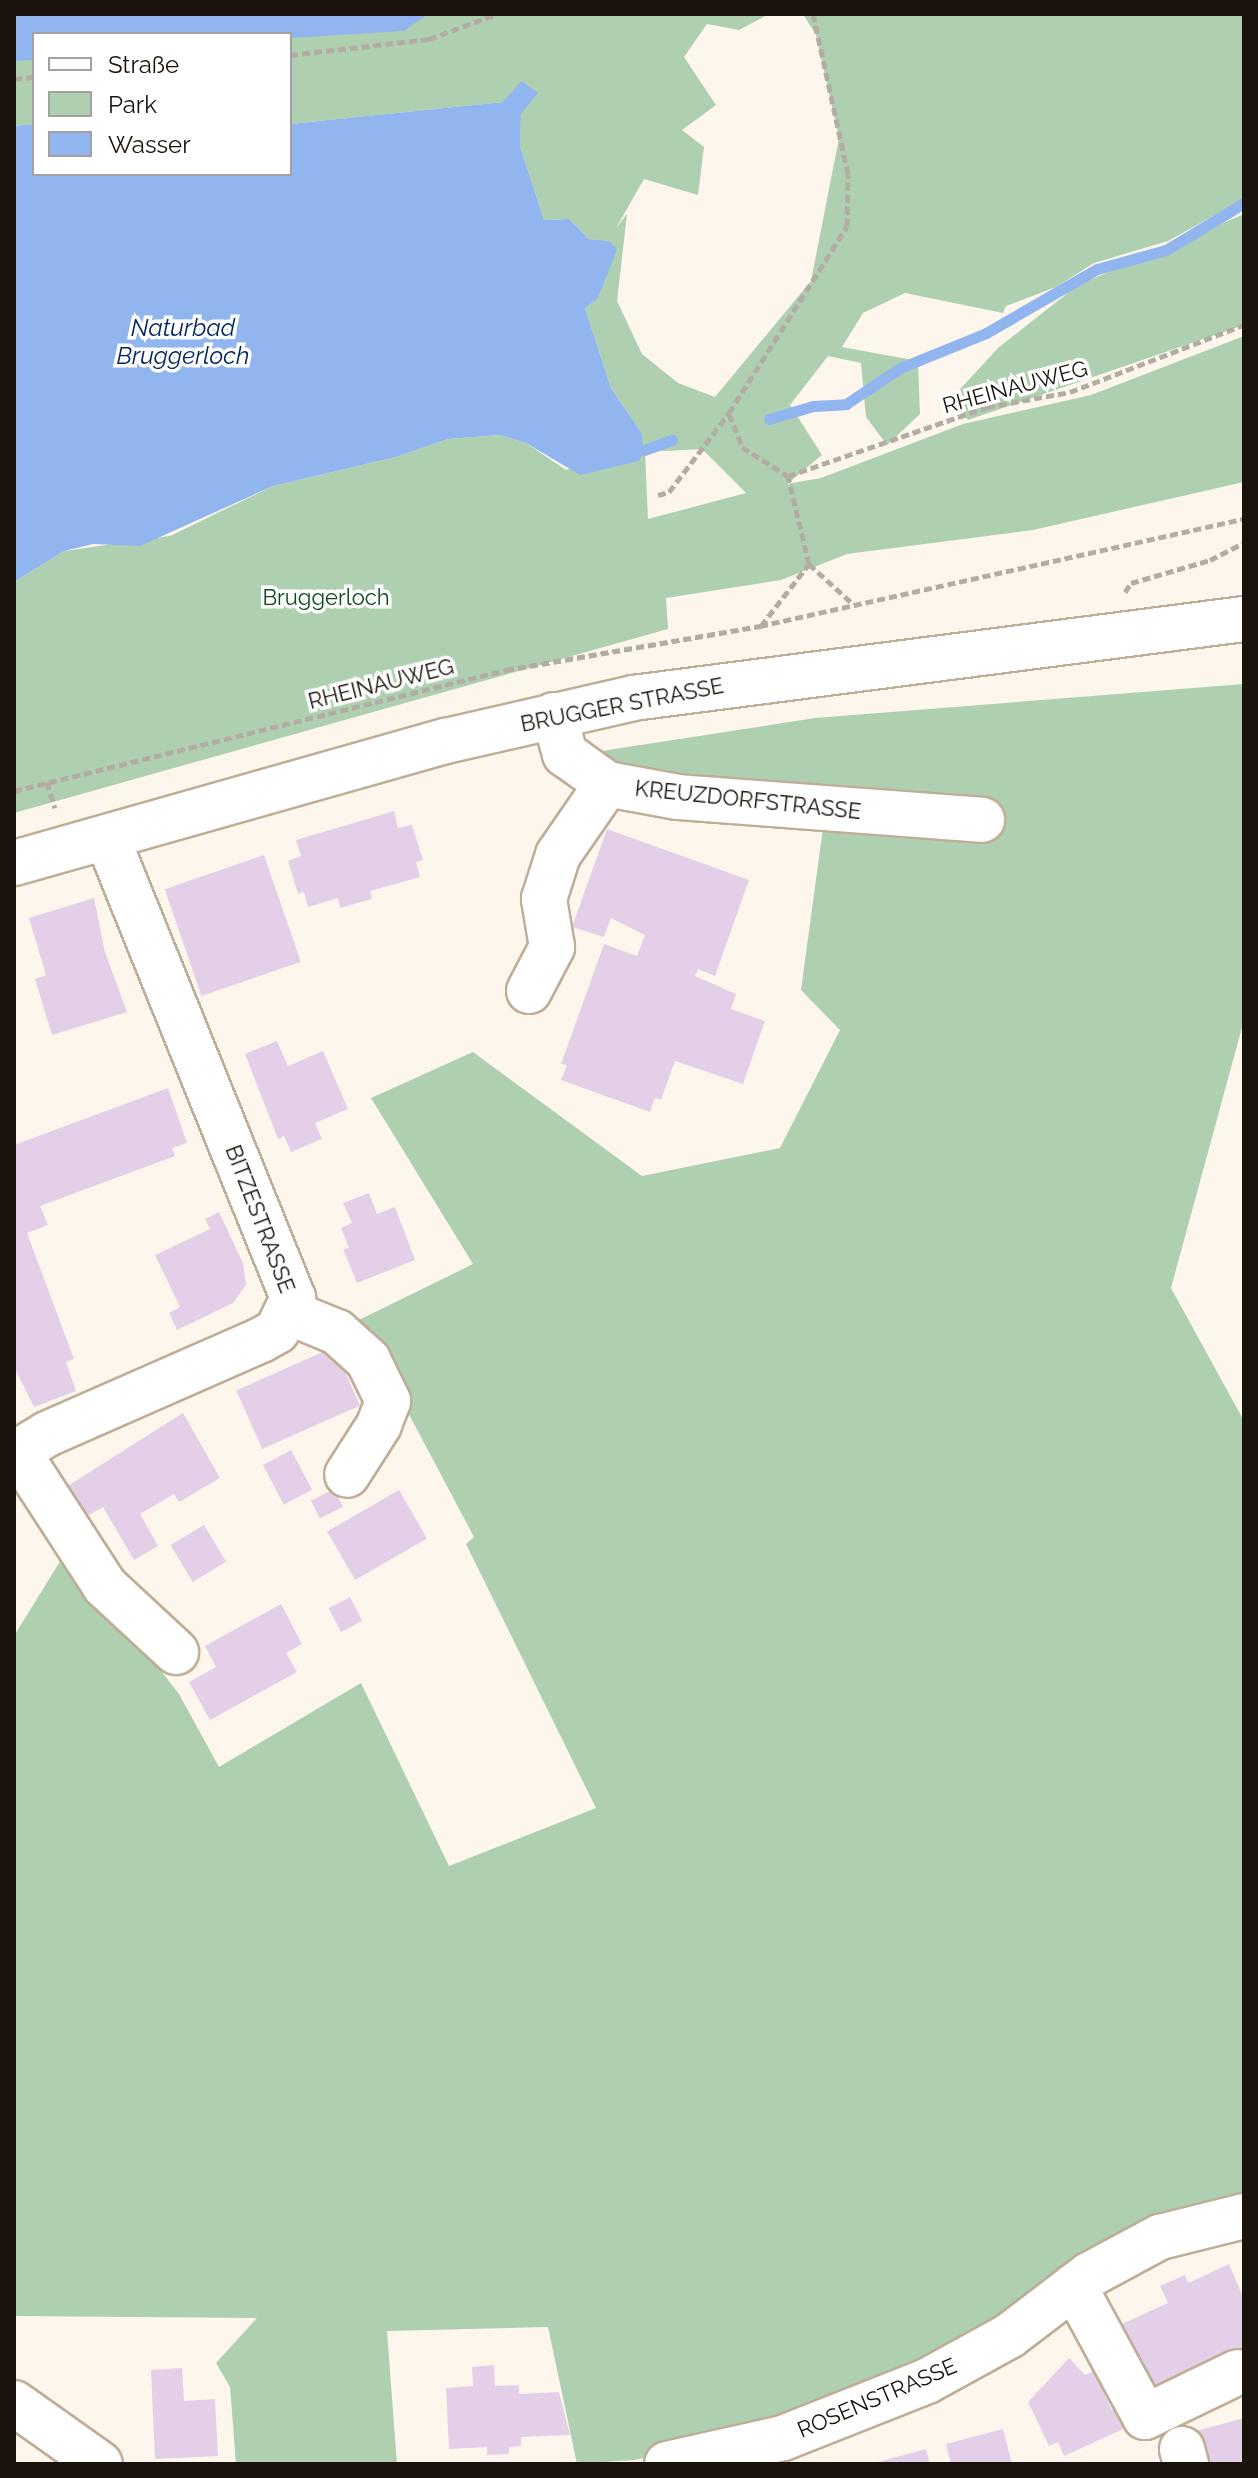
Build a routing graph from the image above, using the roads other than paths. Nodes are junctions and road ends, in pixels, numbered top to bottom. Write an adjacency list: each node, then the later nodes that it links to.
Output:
1 (1244, 619): 2 (street, BRUGGER STRASSE)
2 (554, 715): 3 (street, KREUZDORFSTRASSE); 5 (street, BRUGGER STRASSE)
3 (607, 784): 4 (street, KREUZDORFSTRASSE); 7 (street)
4 (982, 820)
5 (107, 837): 6 (street, BRUGGER STRASSE); 8 (street, BITZESTRASSE)
6 (14, 863)
7 (529, 991)
8 (288, 1312): 9 (street, BITZESTRASSE); 10 (street)
9 (16, 1453): 11 (street)
10 (347, 1475)
11 (176, 1652)
12 (1244, 2216): 13 (street, ROSENSTRASSE)
13 (1074, 2286): 14 (street); 17 (street, ROSENSTRASSE)
14 (1238, 2372)
15 (14, 2403): 16 (street)
16 (100, 2464)
17 (667, 2464)

